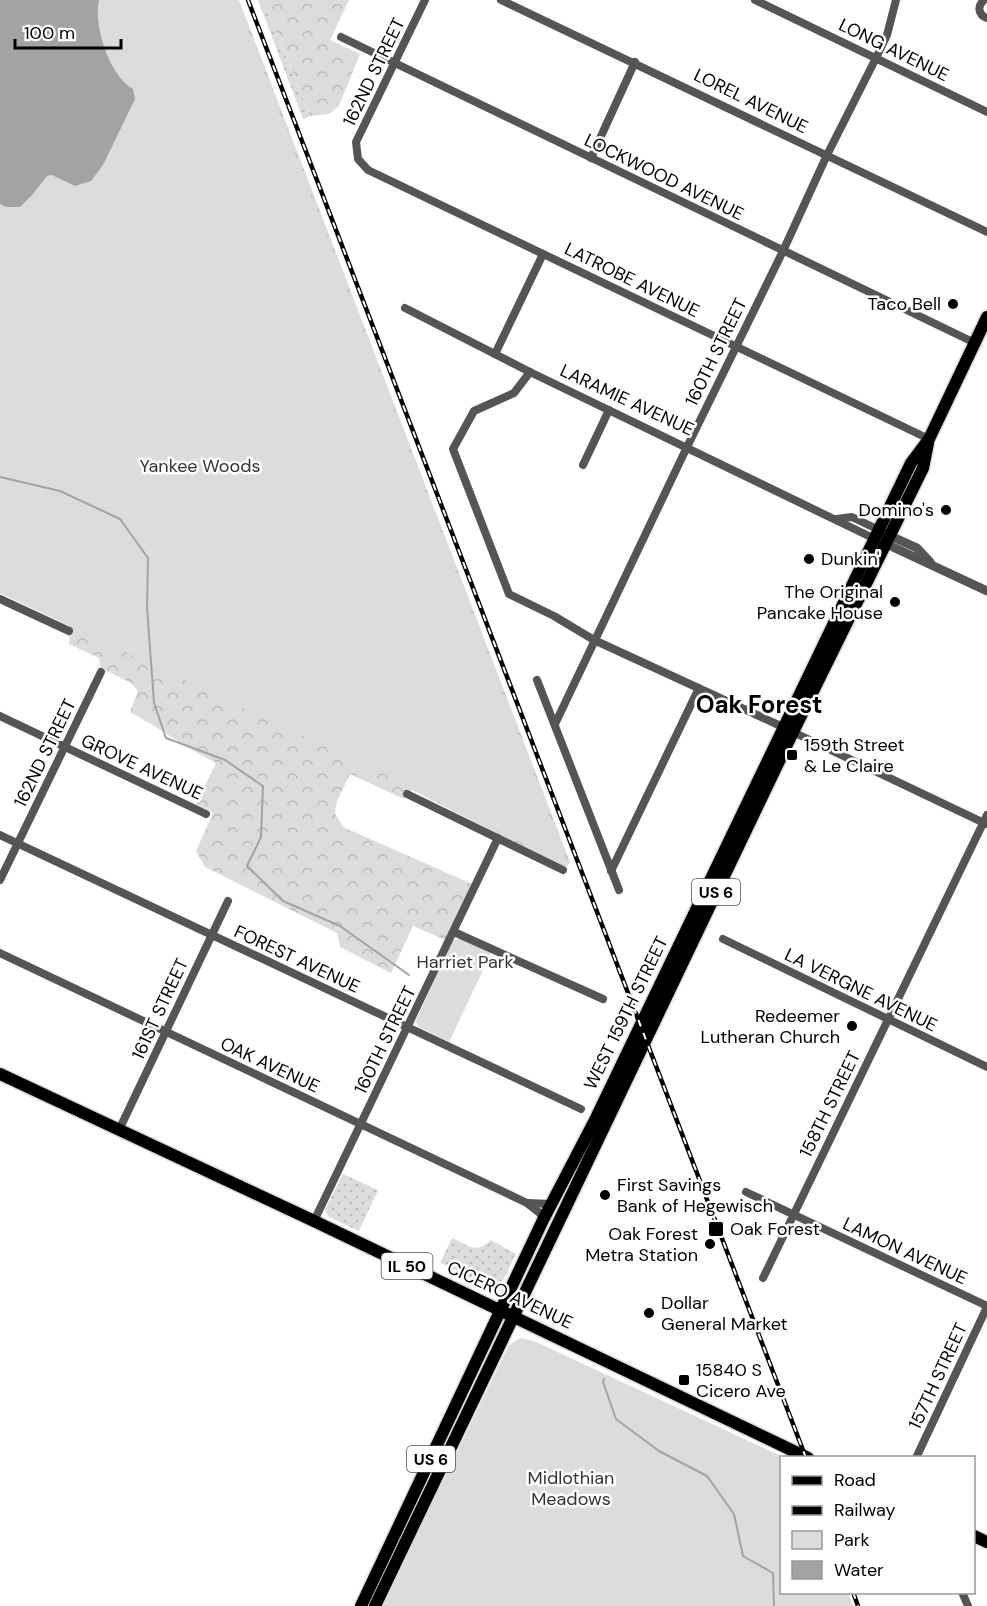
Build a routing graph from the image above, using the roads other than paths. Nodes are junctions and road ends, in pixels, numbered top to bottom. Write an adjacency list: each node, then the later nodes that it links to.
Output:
1 (425, 0): 10 (street, 162ND STREET)
2 (501, 0): 9 (street, LOREL AVENUE)
3 (755, 0): 8 (street, LONG AVENUE)
4 (896, 0): 8 (street, 160TH STREET)
5 (982, 0): 6 (street)
6 (987, 18)
7 (341, 37): 10 (street, LOCKWOOD AVENUE)
8 (876, 58): 11 (street, LONG AVENUE); 12 (street, 160TH STREET)
9 (635, 62): 12 (street, LOREL AVENUE); 13 (street)
10 (394, 63): 13 (street, LOCKWOOD AVENUE); 14 (street, 162ND STREET)
11 (987, 112)
12 (827, 154): 15 (street, LOREL AVENUE); 16 (street, 160TH STREET)
13 (591, 158): 16 (street, LOCKWOOD AVENUE)
14 (358, 159): 17 (street, LATROBE AVENUE)
15 (987, 232)
16 (783, 250): 20 (street, LOCKWOOD AVENUE); 21 (street, 160TH STREET)
17 (543, 254): 21 (street, LATROBE AVENUE); 22 (street)
18 (405, 308): 22 (street, LARAMIE AVENUE)
19 (987, 317): 20 (main road, WEST 159TH STREET / US 6)
20 (975, 343): 25 (main road, WEST 159TH STREET / US 6)
21 (735, 346): 25 (street, LATROBE AVENUE); 26 (street, 160TH STREET)
22 (495, 354): 23 (street, LARAMIE AVENUE)
23 (530, 372): 24 (street, LARAMIE AVENUE); 32 (street)
24 (609, 410): 26 (street, LARAMIE AVENUE); 27 (street)
25 (929, 439): 28 (main road, WEST 159TH STREET / US 6)
26 (687, 447): 28 (street, LARAMIE AVENUE); 32 (street, 160TH STREET)
27 (583, 465)
28 (883, 537): 29 (street, LARAMIE AVENUE); 38 (main road, WEST 159TH STREET / US 6)
29 (987, 591)
30 (0, 599): 31 (street)
31 (69, 631)
32 (594, 640): 35 (street); 37 (street, 160TH STREET)
33 (101, 672): 39 (street, 162ND STREET)
34 (537, 680): 37 (street)
35 (699, 688): 38 (street); 48 (street)
36 (0, 716): 39 (street, GROVE AVENUE)
37 (555, 724): 48 (street)
38 (788, 730): 43 (street); 67 (main road, WEST 159TH STREET / US 6); 74 (main road, WEST 159TH STREET / US 6)
39 (65, 748): 41 (street, GROVE AVENUE); 46 (street, 162ND STREET)
40 (407, 794): 45 (street)
41 (206, 814)
42 (987, 814): 43 (street, 158TH STREET)
43 (985, 824): 57 (street, 158TH STREET)
44 (0, 835): 46 (street, FOREST AVENUE)
45 (498, 838): 47 (street); 52 (street, 160TH STREET)
46 (18, 843): 49 (street, 162ND STREET); 53 (street, FOREST AVENUE)
47 (563, 870)
48 (611, 871): 50 (street)
49 (0, 880)
50 (619, 890)
51 (228, 901): 53 (street, 161ST STREET)
52 (454, 932): 56 (street); 58 (street, 160TH STREET)
53 (212, 935): 58 (street, FOREST AVENUE); 59 (street, 161ST STREET)
54 (723, 939): 57 (street, LA VERGNE AVENUE)
55 (0, 953): 59 (street, OAK AVENUE)
56 (603, 999)
57 (888, 1020): 60 (street, LA VERGNE AVENUE); 68 (street, 158TH STREET)
58 (407, 1028): 62 (street, FOREST AVENUE); 63 (street, 160TH STREET)
59 (166, 1033): 63 (street, OAK AVENUE); 64 (street, 161ST STREET)
60 (987, 1066)
61 (0, 1074): 64 (main road, CICERO AVENUE / IL 50)
62 (580, 1109)
63 (361, 1124): 66 (street, OAK AVENUE); 70 (street, 160TH STREET)
64 (119, 1130): 70 (main road, CICERO AVENUE / IL 50)
65 (746, 1192): 68 (street, LAMON AVENUE)
66 (527, 1203): 67 (street, OAK AVENUE); 69 (street, OAK AVENUE)
67 (551, 1204): 69 (main road, WEST 159TH STREET / US 6)
68 (793, 1214): 71 (street, 158TH STREET); 72 (street, LAMON AVENUE)
69 (543, 1220): 73 (main road, WEST 159TH STREET / US 6)
70 (314, 1221): 73 (main road, CICERO AVENUE / IL 50)
71 (763, 1278)
72 (987, 1306): 76 (street, 157TH STREET)
73 (500, 1311): 74 (main road, CICERO AVENUE / IL 50); 77 (main road, WEST 159TH STREET / US 6)
74 (513, 1318): 75 (main road, CICERO AVENUE / IL 50); 78 (main road, WEST 159TH STREET / US 6)
75 (804, 1456)
76 (917, 1456)
77 (361, 1606)
78 (375, 1606)

